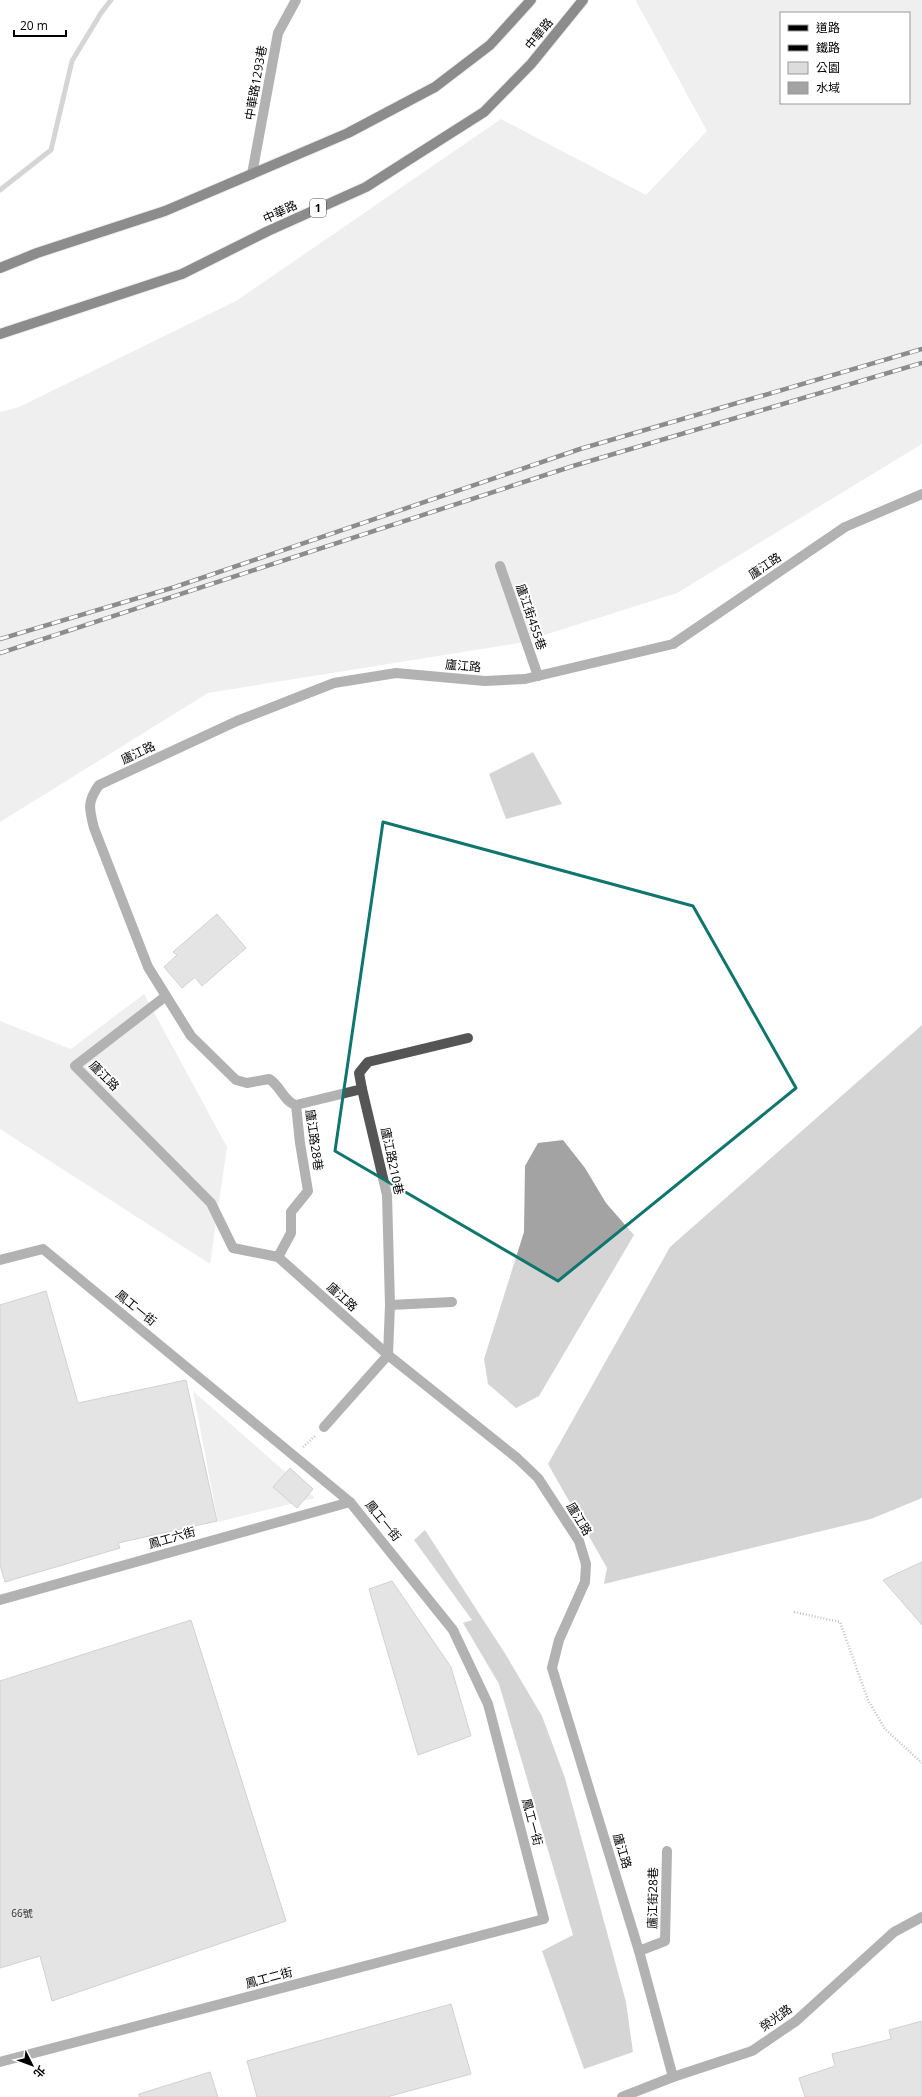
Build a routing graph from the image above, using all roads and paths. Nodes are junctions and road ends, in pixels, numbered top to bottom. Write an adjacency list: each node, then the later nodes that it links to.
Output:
1 (296, 0): 4 (street, 中華路1293巷)
2 (531, 0): 4 (main road)
3 (584, 0): 6 (main road, 中華路 / 1)
4 (252, 174): 5 (main road)
5 (0, 268)
6 (0, 334)
7 (922, 494): 9 (street, 廬江路)
8 (500, 566): 9 (street, 廬江街455巷)
9 (538, 676): 10 (street, 廬江路)
10 (166, 996): 13 (street, 廬江路28巷); 14 (street, 廬江路)
11 (468, 1038): 12 (street, 廬江路210巷)
12 (362, 1089): 13 (street); 17 (street, 廬江路210巷)
13 (296, 1105): 14 (street, 廬江路28巷)
14 (278, 1257): 18 (street, 廬江路)
15 (0, 1260): 20 (street, 鳳工一街)
16 (452, 1302): 17 (street)
17 (390, 1305): 18 (street, 廬江路210巷)
18 (388, 1355): 19 (street); 28 (street, 廬江路)
19 (324, 1427): 20 (path)
20 (294, 1456): 21 (street, 鳳工一街)
21 (350, 1502): 22 (street, 鳳工六街); 27 (street, 鳳工一街)
22 (0, 1600)
23 (794, 1612): 24 (path)
24 (922, 1763)
25 (667, 1852): 28 (street, 廬江街28巷)
26 (922, 1917): 30 (street, 榮光路)
27 (544, 1919): 29 (street, 鳳工二街)
28 (639, 1951): 30 (street, 廬江路)
29 (0, 2062)
30 (673, 2077): 31 (street, 榮光路)
31 (622, 2097)

